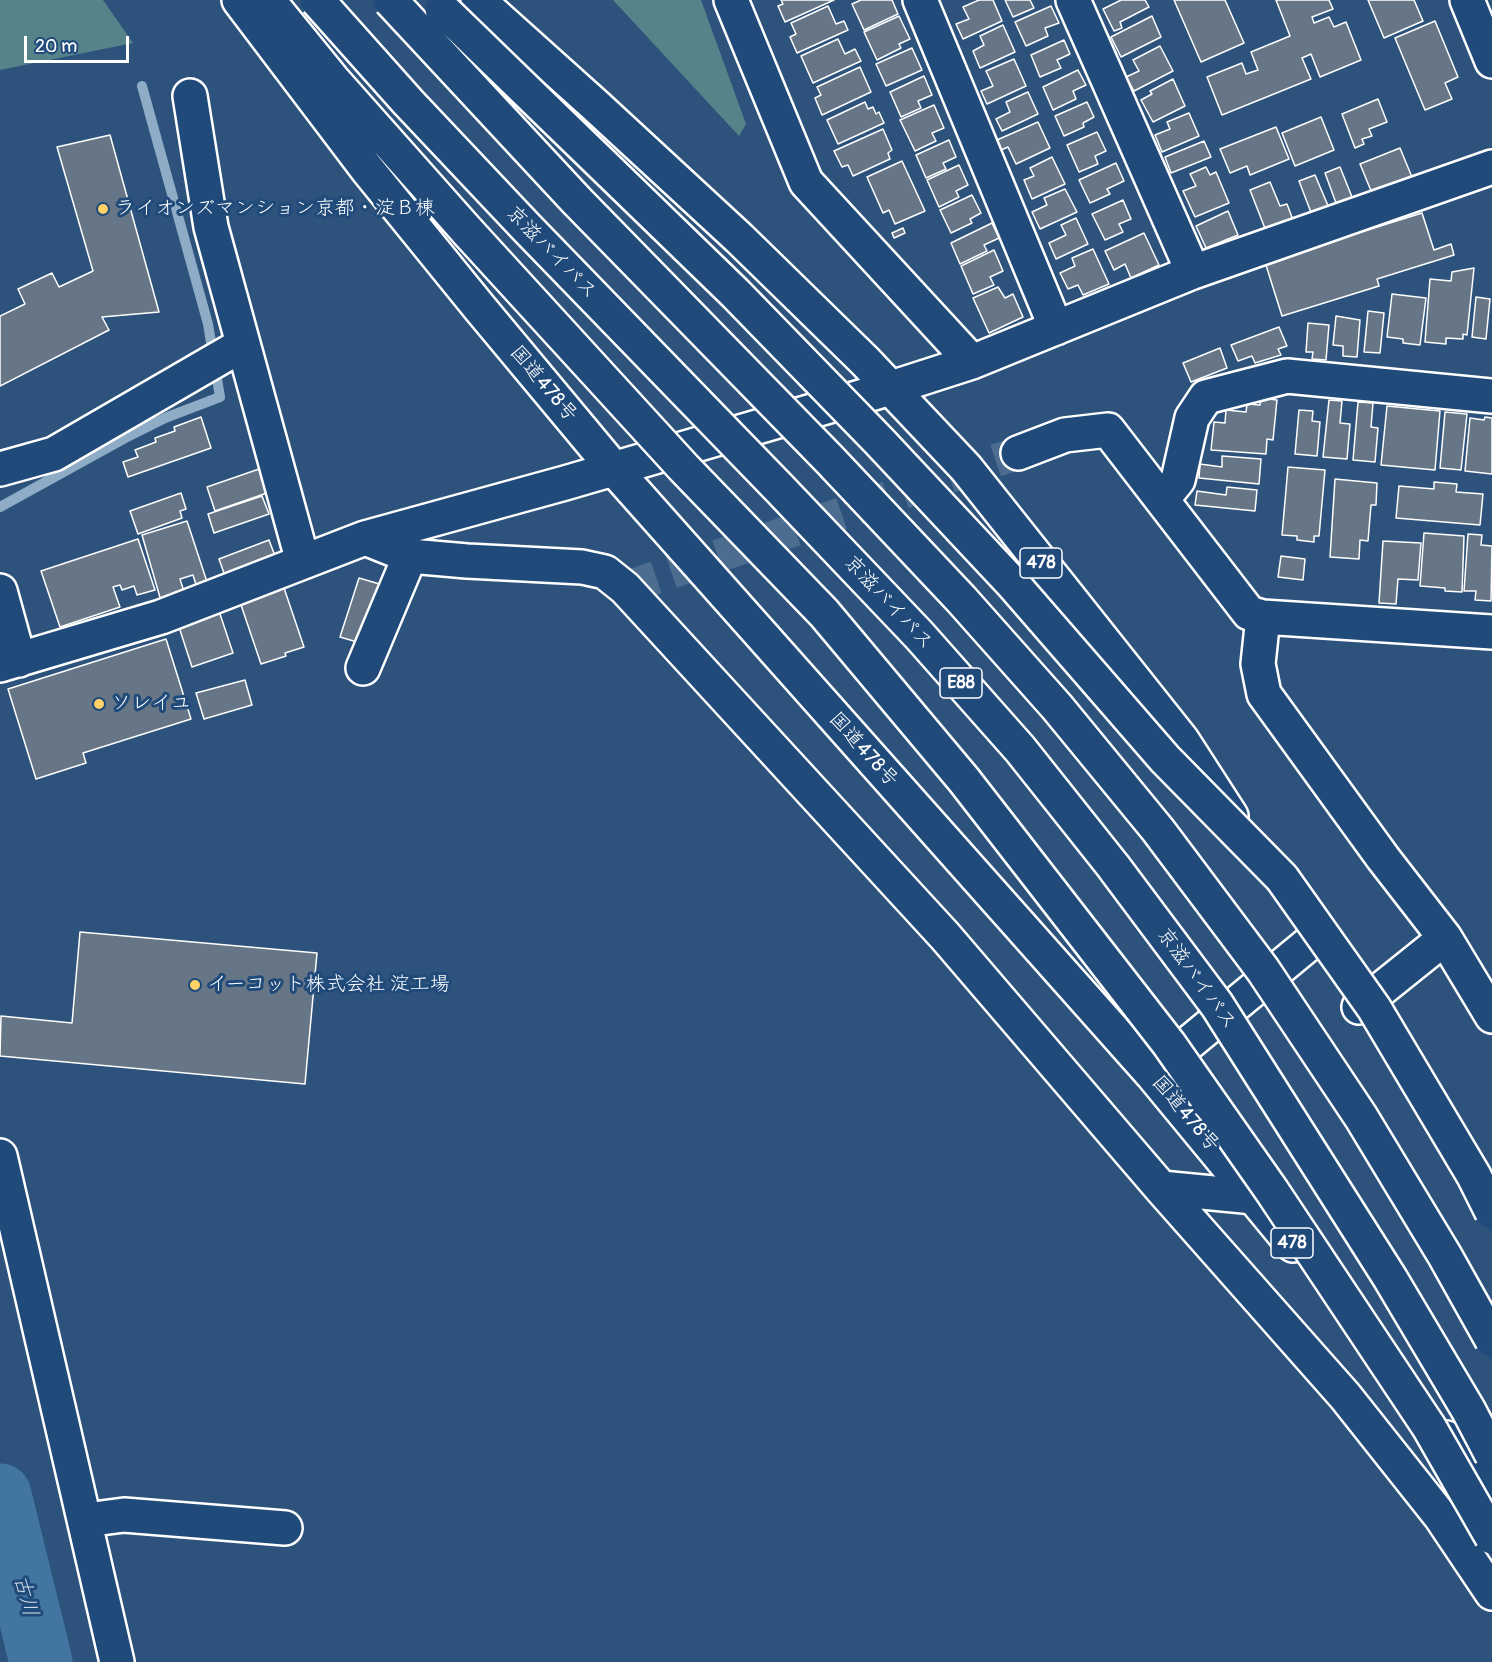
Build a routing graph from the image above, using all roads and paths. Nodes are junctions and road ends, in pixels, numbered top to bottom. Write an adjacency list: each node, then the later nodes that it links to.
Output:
1 (239, 0): 22 (main road, 国道478号 / 478)
2 (268, 0): 48 (main road, bridge)
3 (317, 0): 44 (main road, 京滋バイパス / E88, bridge)
4 (390, 0): 42 (main road, bridge)
5 (478, 0): 18 (main road, 478)
6 (731, 0): 17 (main road)
7 (920, 0): 15 (main road)
8 (1073, 0): 14 (main road)
9 (1467, 0): 11 (main road)
10 (437, 5): 40 (main road, bridge)
11 (1492, 61)
12 (190, 96): 16 (main road)
13 (1492, 166): 14 (main road)
14 (1193, 272): 15 (main road)
15 (1056, 328): 17 (main road)
16 (242, 345): 21 (main road); 26 (main road)
17 (972, 362): 18 (main road)
18 (891, 388): 22 (main road); 33 (main road, 478)
19 (1492, 396): 23 (main road)
20 (1018, 453): 23 (main road)
21 (0, 469)
22 (614, 469): 24 (main road); 36 (main road, 国道478号 / 478)
23 (1162, 500): 28 (main road)
24 (365, 538): 25 (main road); 26 (main road)
25 (410, 556): 31 (main road); 38 (main road)
26 (303, 562): 30 (main road)
27 (0, 591): 30 (main road)
28 (1263, 617): 29 (main road); 32 (main road)
29 (1492, 632)
30 (9, 663)
31 (363, 668)
32 (1445, 938): 34 (main road); 35 (main road)
33 (1312, 941): 34 (main road, 478); 36 (main road)
34 (1359, 1007): 41 (main road, 478)
35 (1492, 1016)
36 (1152, 1074): 39 (main road, 国道478号 / 478)
37 (0, 1156): 43 (main road)
38 (1161, 1188): 39 (main road); 49 (main road)
39 (1254, 1197): 45 (main road, 国道478号 / 478)
40 (1492, 1212)
41 (1492, 1221)
42 (1492, 1340)
43 (61, 1419): 46 (main road); 50 (main road)
44 (1492, 1455)
45 (1492, 1496)
46 (101, 1518): 47 (main road); 50 (main road)
47 (285, 1528)
48 (1492, 1537)
49 (1492, 1593)
50 (113, 1648)

